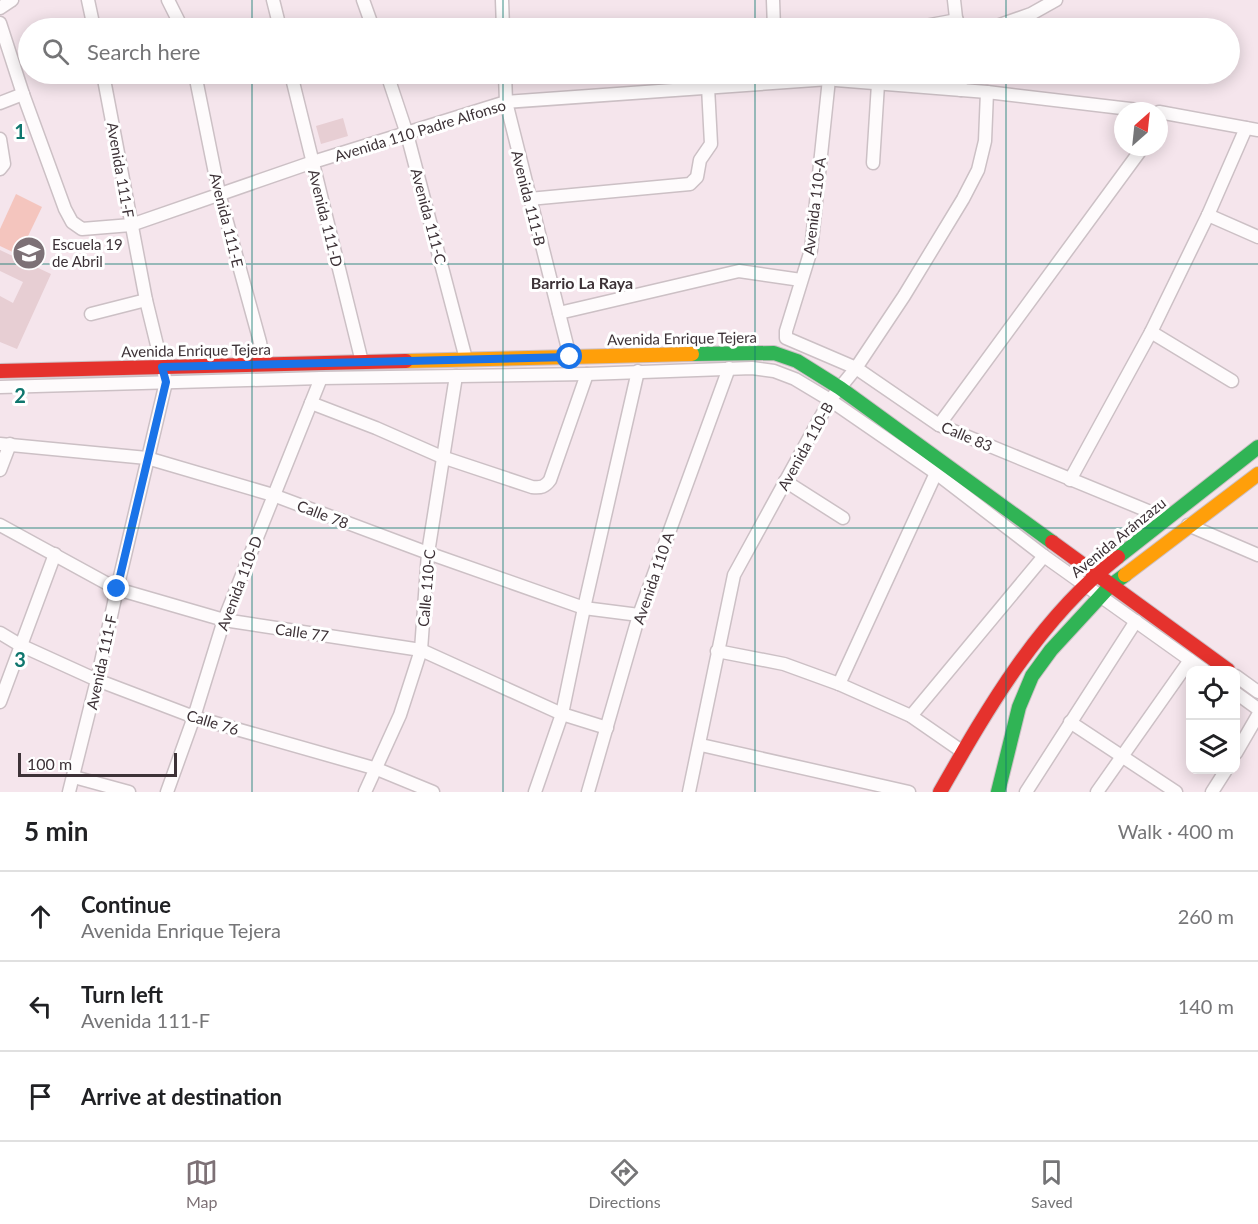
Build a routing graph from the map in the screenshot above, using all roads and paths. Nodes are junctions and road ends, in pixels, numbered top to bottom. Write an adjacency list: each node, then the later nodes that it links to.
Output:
1 (12, 0): 10 (street)
2 (88, 0): 11 (street)
3 (168, 0): 12 (street)
4 (273, 0): 13 (street)
5 (363, 0): 14 (street)
6 (502, 0): 15 (street)
7 (773, 0): 16 (street)
8 (954, 0): 17 (street)
9 (1056, 0): 18 (street)
10 (0, 8)
11 (92, 18)
12 (177, 18)
13 (278, 18)
14 (369, 18)
15 (503, 18)
16 (774, 18)
17 (956, 18)
18 (1020, 18)
19 (0, 23): 20 (street)
20 (18, 79)
21 (20, 84): 35 (street)
22 (105, 84): 50 (street, Avenida 111-F)
23 (197, 84): 47 (street, Avenida 111-E)
24 (294, 84): 44 (street, Avenida 111-D)
25 (390, 84): 41 (street, Avenida 111-C)
26 (505, 84): 37 (street, Avenida 111-B)
27 (731, 84): 32 (street, Avenida 110 Padre Alfonso)
28 (828, 84): 52 (street, Avenida 110-A)
29 (878, 84): 45 (street)
30 (927, 84): 33 (street)
31 (961, 84): 33 (street)
32 (708, 87): 37 (street, Avenida 110 Padre Alfonso); 48 (street)
33 (961, 90): 34 (street)
34 (987, 92): 38 (street); 64 (street, Avenida 110-B)
35 (23, 94): 36 (street); 50 (street, Avenida 110 Padre Alfonso)
36 (0, 102)
37 (506, 102): 41 (street, Avenida 110 Padre Alfonso); 48 (street, Avenida 111-B)
38 (1114, 107)
39 (1168, 114): 40 (street)
40 (1252, 129): 49 (street)
41 (407, 134): 44 (street, Avenida 110 Padre Alfonso); 59 (street, Avenida 111-C)
42 (0, 139): 46 (street)
43 (1136, 156): 76 (street)
44 (313, 162): 47 (street, Avenida 110 Padre Alfonso); 60 (street, Avenida 111-D)
45 (873, 164)
46 (0, 169)
47 (219, 193): 50 (street, Avenida 110 Padre Alfonso); 61 (street, Avenida 111-E)
48 (529, 198): 54 (street, Avenida 111-B)
49 (1208, 215): 51 (street); 57 (street)
50 (131, 225): 53 (street, Avenida 111-F)
51 (1258, 237)
52 (801, 280): 54 (street); 56 (street, Avenida 110-A)
53 (146, 300): 55 (street); 62 (street, Avenida 111-F)
54 (559, 312): 58 (street, Avenida 111-B)
55 (90, 314)
56 (786, 331): 64 (street, Calle 83)
57 (1151, 332): 70 (street); 84 (street)
58 (570, 357): 59 (street, Avenida Enrique Tejera); 73 (street, Avenida Enrique Tejera)
59 (466, 359): 60 (street, Avenida Enrique Tejera)
60 (362, 362): 61 (street, Avenida Enrique Tejera)
61 (264, 365): 62 (street, Avenida Enrique Tejera)
62 (162, 367): 65 (street, Avenida Enrique Tejera); 71 (street, Avenida 111-F)
63 (729, 368): 66 (street, Avenida Enrique Tejera); 74 (street, Avenida Enrique Tejera); 100 (street, Avenida 110 A)
64 (856, 368): 73 (street, Avenida 110-B); 76 (street, Calle 83)
65 (0, 371)
66 (638, 371): 67 (street, Avenida Enrique Tejera); 99 (street)
67 (587, 374): 68 (street, Avenida Enrique Tejera); 79 (street)
68 (456, 376): 69 (street, Avenida Enrique Tejera); 79 (street, Calle 110-C)
69 (321, 378): 71 (street, Avenida Enrique Tejera); 75 (street, Avenida 110-D)
70 (1232, 381)
71 (166, 382): 72 (street, Avenida Enrique Tejera); 80 (street, Avenida 111-F)
72 (0, 387)
73 (840, 388): 74 (street, Avenida 110-B); 95 (street, Avenida Enrique Tejera)
74 (830, 400): 82 (street, Avenida Enrique Tejera); 85 (street, Avenida 110-B)
75 (311, 404): 79 (street); 86 (street, Avenida 110-D)
76 (939, 425): 84 (street, Calle 83)
77 (5, 444): 80 (street, Calle 78); 81 (street)
78 (1258, 447): 88 (street, Avenida Aránzazu)
79 (442, 457): 91 (street, Calle 110-C)
80 (147, 458): 86 (street, Calle 78); 97 (street, Avenida 111-F)
81 (0, 470)
82 (936, 473): 94 (street, Avenida Enrique Tejera); 112 (street)
83 (1258, 474): 90 (street)
84 (1070, 480): 88 (street, Calle 83)
85 (785, 481): 87 (street); 106 (street, Avenida 110-B)
86 (273, 495): 91 (street, Calle 78); 101 (street, Avenida 110-D)
87 (843, 518)
88 (1165, 518): 95 (street, Avenida Aránzazu)
89 (0, 525): 92 (street, Calle 77)
90 (1188, 525): 93 (street); 98 (street)
91 (428, 553): 99 (street, Calle 78); 105 (street, Calle 110-C)
92 (54, 554): 97 (street, Calle 77); 104 (street)
93 (1258, 555)
94 (1044, 556): 96 (street, Avenida Enrique Tejera); 119 (street)
95 (1096, 574): 96 (street, Avenida Aránzazu); 98 (street, Avenida Enrique Tejera)
96 (1084, 584): 98 (street, Avenida Enrique Tejera); 125 (street, Avenida Aránzazu)
97 (117, 589): 101 (street, Calle 77); 111 (street, Avenida 111-F)
98 (1105, 591): 102 (street, Avenida Enrique Tejera); 109 (street, Avenida Enrique Tejera); 140 (street)
99 (584, 608): 100 (street, Calle 78); 117 (street)
100 (639, 615): 122 (street, Avenida 110 A)
101 (224, 620): 105 (street, Calle 77); 120 (street, Avenida 110-D)
102 (1136, 621): 107 (street, Avenida Enrique Tejera); 121 (street)
103 (0, 633): 104 (street, Calle 76)
104 (20, 645): 111 (street, Calle 76); 115 (street)
105 (421, 650): 117 (street, Calle 77); 127 (street, Calle 110-C)
106 (717, 651): 112 (street); 123 (street, Avenida 110-B)
107 (1190, 660): 108 (street, Avenida Enrique Tejera); 126 (street)
108 (1198, 666)
109 (1222, 666)
110 (1240, 679): 113 (street)
111 (97, 681): 120 (street, Calle 76); 129 (street, Avenida 111-F)
112 (839, 684): 119 (street)
113 (1258, 692)
114 (1240, 696): 116 (street)
115 (0, 702)
116 (1258, 709)
117 (562, 714): 122 (street, Calle 77); 135 (street)
118 (1258, 715): 124 (street)
119 (911, 716): 125 (street)
120 (194, 717): 127 (street, Calle 76); 132 (street, Avenida 110-D)
121 (1070, 722): 126 (street); 141 (street)
122 (607, 728): 136 (street, Avenida 110 A)
123 (701, 745): 137 (street, Avenida 110-B); 138 (street)
124 (1240, 746)
125 (963, 752): 139 (street, Avenida Aránzazu)
126 (1122, 756): 142 (street); 143 (street)
127 (377, 769): 133 (street, Calle 110-C); 134 (street, Calle 76)
128 (1223, 774): 144 (street)
129 (74, 777): 130 (street, Avenida 111-F); 131 (street)
130 (69, 792)
131 (129, 792)
132 (167, 792)
133 (365, 792)
134 (433, 792)
135 (535, 792)
136 (588, 792)
137 (689, 792)
138 (909, 792)
139 (940, 792)
140 (998, 792)
141 (1026, 792)
142 (1097, 792)
143 (1176, 792)
144 (1212, 792)

